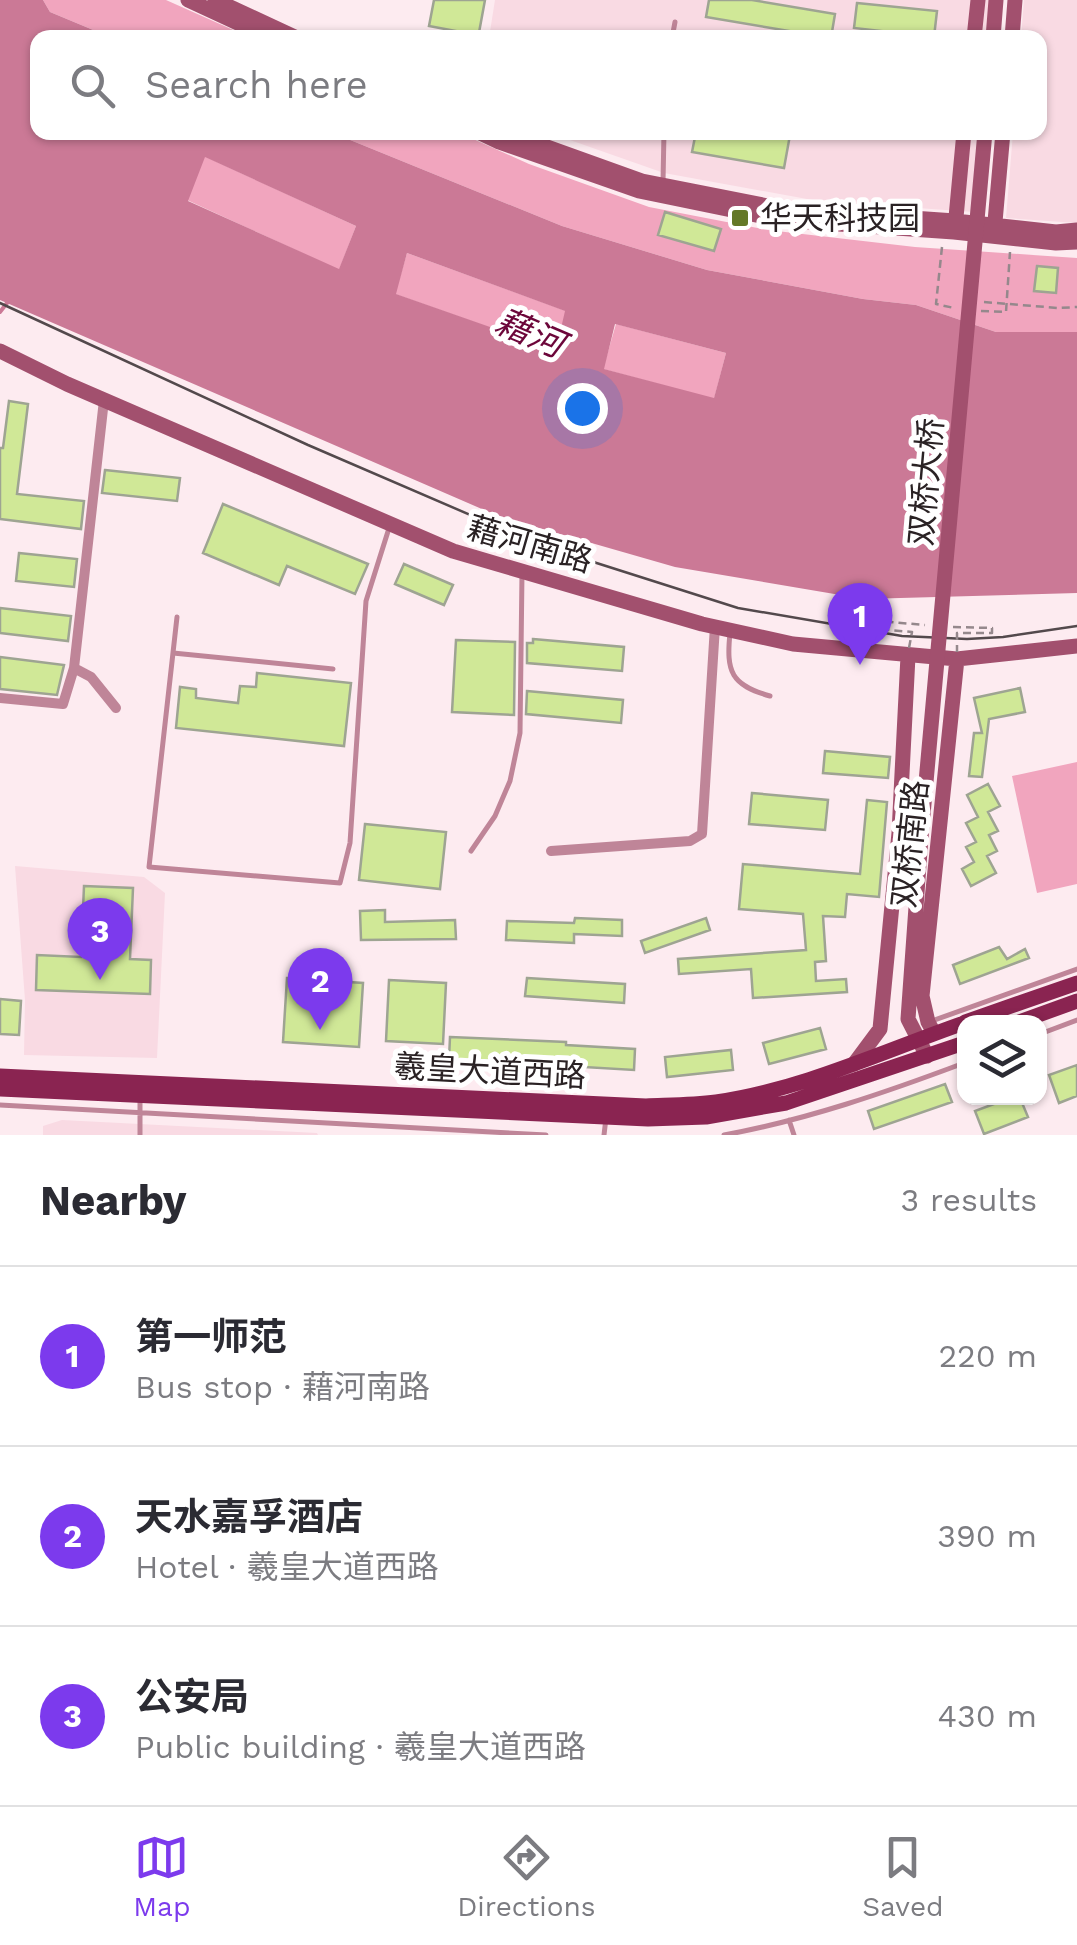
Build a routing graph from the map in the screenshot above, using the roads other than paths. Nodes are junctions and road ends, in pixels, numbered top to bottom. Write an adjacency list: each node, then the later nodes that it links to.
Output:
1 (188, 0): 7 (main road)
2 (215, 0): 8 (main road)
3 (978, 0): 10 (main road)
4 (996, 0): 11 (main road)
5 (1015, 0): 12 (main road)
6 (675, 22): 9 (lane)
7 (253, 30)
8 (280, 30)
9 (674, 30)
10 (975, 30)
11 (994, 30)
12 (1013, 30)
13 (496, 140): 20 (main road)
14 (527, 140): 19 (main road)
15 (664, 140): 19 (lane)
16 (963, 140): 20 (main road)
17 (984, 140): 50 (main road, 双桥大桥, bridge)
18 (1002, 140): 22 (main road)
19 (664, 185): 20 (main road)
20 (955, 227): 22 (main road)
21 (1077, 230): 22 (main road)
22 (994, 231): 23 (main road)
23 (1077, 242)
24 (0, 351): 25 (main road, 藉河南路)
25 (104, 400): 26 (main road, 藉河南路); 34 (street)
26 (391, 524): 27 (main road, 藉河南路); 32 (lane)
27 (522, 570): 29 (main road, 藉河南路); 40 (lane)
28 (177, 617): 32 (lane)
29 (722, 628): 31 (main road, 藉河南路); 36 (lane); 39 (street)
30 (1077, 646): 33 (main road, 藉河南路)
31 (909, 652): 33 (main road, 藉河南路); 53 (main road)
32 (173, 653): 35 (lane)
33 (957, 656): 48 (main road, 双桥南路)
34 (74, 668): 37 (street); 38 (street)
35 (333, 669)
36 (770, 696)
37 (0, 698)
38 (116, 708)
39 (552, 850)
40 (471, 851)
41 (1077, 969): 48 (lane)
42 (1077, 983): 44 (main road, 羲皇大道西路)
43 (1077, 1001): 45 (main road)
44 (987, 1015)
45 (1039, 1015)
46 (1077, 1020): 49 (lane)
47 (957, 1024): 48 (main road, 羲皇大道西路)
48 (931, 1028): 50 (main road, 羲皇大道西路)
49 (1047, 1031)
50 (917, 1039): 52 (main road); 53 (main road, 羲皇大道西路)
51 (957, 1045): 52 (main road, 羲皇大道西路)
52 (927, 1056): 59 (main road, 羲皇大道西路)
53 (854, 1064): 55 (main road, 羲皇大道西路)
54 (957, 1065): 60 (lane)
55 (0, 1076)
56 (0, 1089): 57 (main road, 羲皇大道西路)
57 (140, 1104): 58 (lane); 59 (main road, 羲皇大道西路); 61 (lane); 62 (lane)
58 (0, 1105)
59 (606, 1117): 63 (lane)
60 (789, 1120): 64 (lane); 65 (lane)
61 (140, 1135)
62 (546, 1135)
63 (604, 1135)
64 (724, 1135)
65 (794, 1135)

